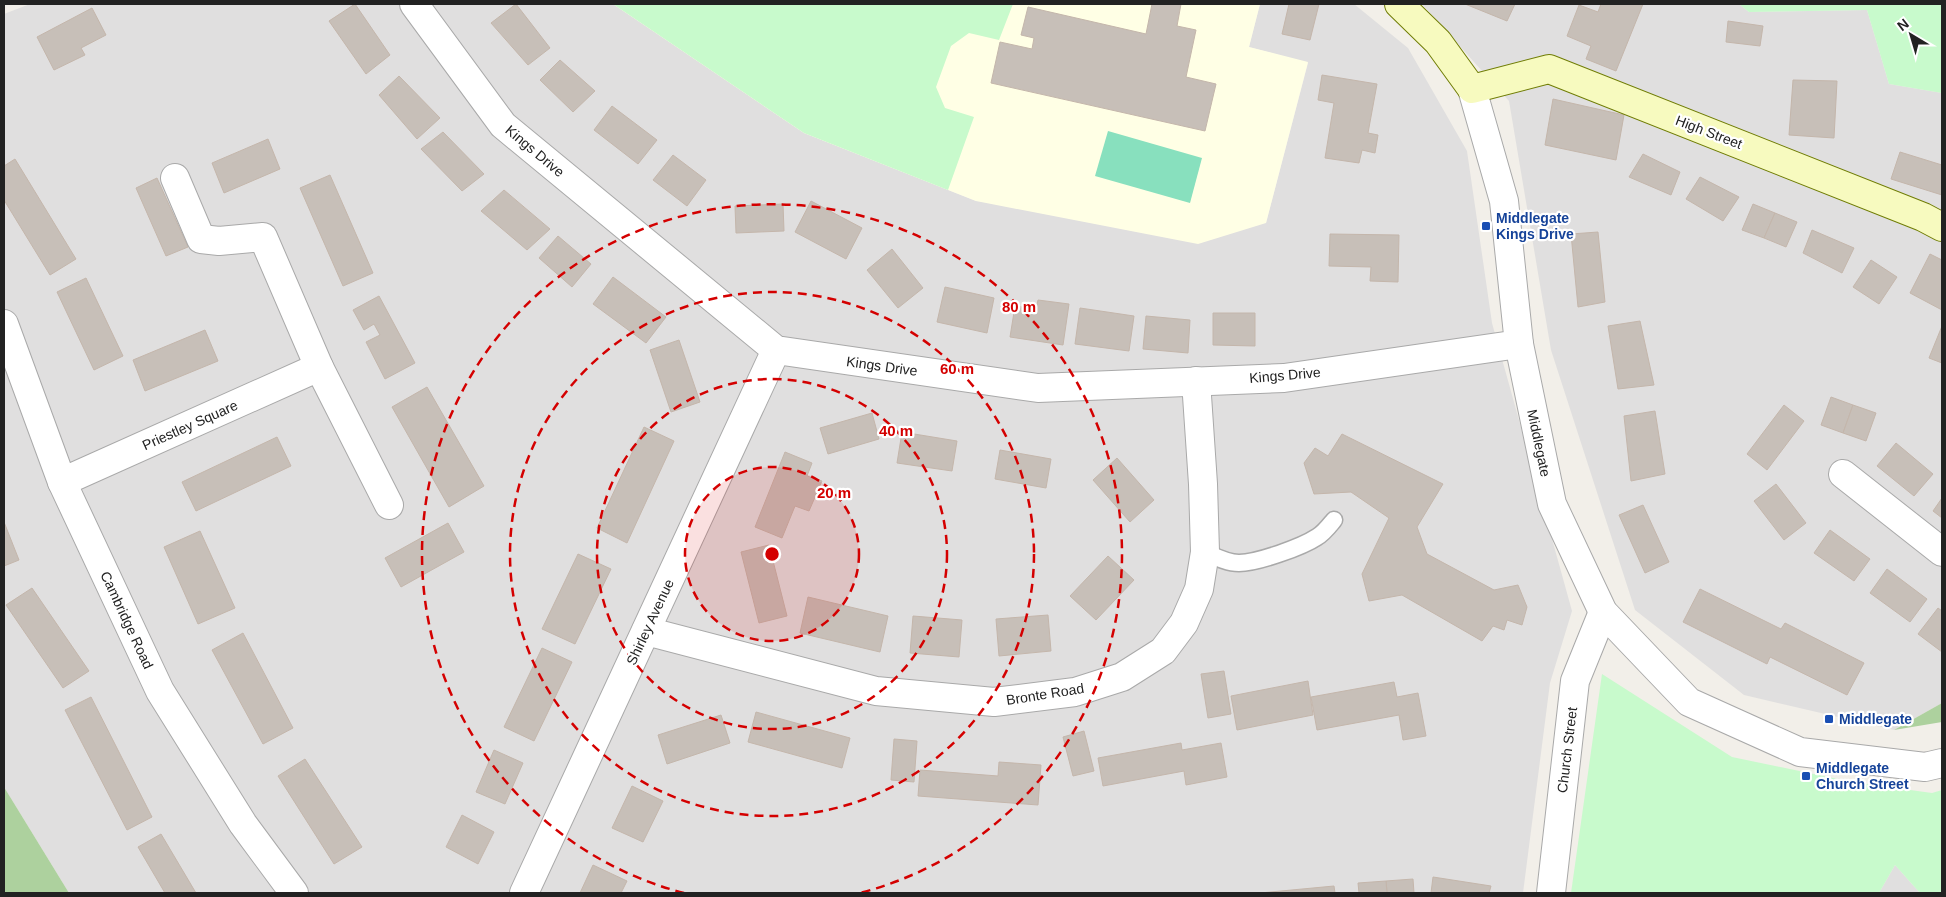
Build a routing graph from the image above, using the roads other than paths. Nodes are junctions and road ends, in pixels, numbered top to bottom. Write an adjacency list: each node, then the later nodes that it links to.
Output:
1 (414, 4): 8 (street, Kings Drive)
2 (1398, 4): 3 (main road)
3 (1472, 89): 5 (main road, High Street); 7 (street, Middlegate)
4 (175, 178): 9 (street)
5 (1942, 227)
6 (4, 324): 12 (street, Cambridge Road)
7 (1519, 344): 10 (street, Kings Drive); 17 (street, Middlegate)
8 (776, 350): 10 (street, Kings Drive); 18 (street, Shirley Avenue)
9 (318, 367): 12 (street, Priestley Square); 13 (street)
10 (1196, 381): 15 (street, Bronte Road)
11 (1843, 474): 16 (street)
12 (62, 482): 20 (street, Cambridge Road)
13 (389, 505)
14 (1334, 520): 15 (lane)
15 (1205, 552): 18 (street, Bronte Road)
16 (1942, 552)
17 (1603, 612): 19 (street, Middlegate); 22 (street, Church Street)
18 (646, 631): 21 (street, Shirley Avenue)
19 (1942, 763)
20 (294, 893)
21 (524, 893)
22 (1551, 893)

